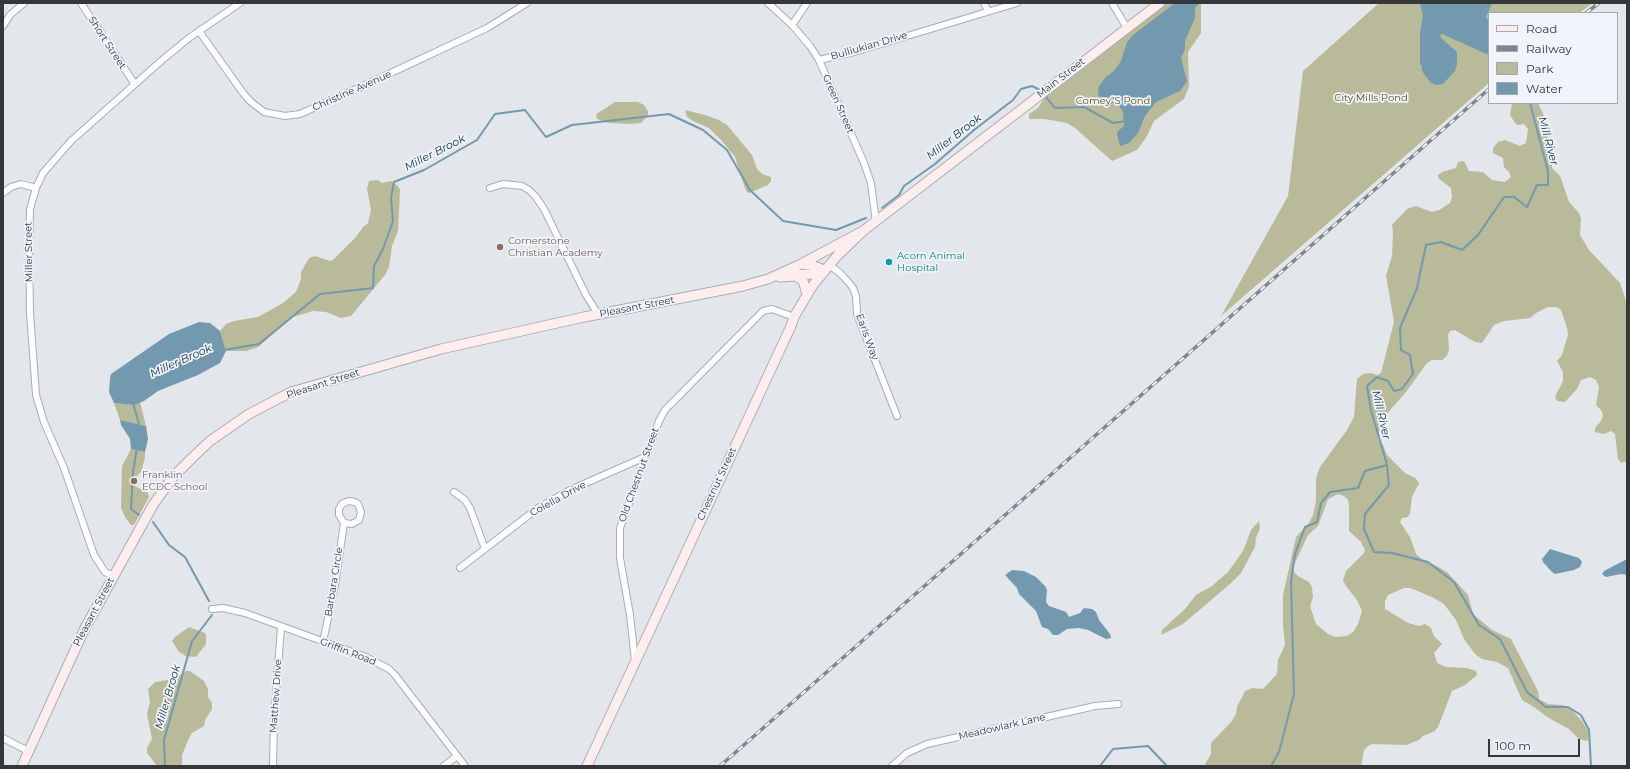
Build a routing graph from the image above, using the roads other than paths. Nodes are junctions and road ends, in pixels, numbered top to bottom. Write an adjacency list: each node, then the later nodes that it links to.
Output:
1 (24, 3): 13 (street)
2 (81, 3): 17 (street, Short Street)
3 (240, 3): 15 (street, Miller Street)
4 (528, 3): 15 (street, Christine Avenue)
5 (768, 3): 12 (street, Green Street)
6 (807, 3): 12 (street)
7 (984, 3): 11 (street)
8 (1017, 3): 11 (street, Bulliukian Drive)
9 (1112, 3): 14 (street)
10 (1160, 3): 14 (street, Main Street)
11 (988, 11): 16 (street, Bulliukian Drive)
12 (792, 25): 16 (street, Green Street)
13 (3, 26)
14 (1127, 28): 21 (street, Main Street)
15 (200, 31): 17 (street, Miller Street)
16 (819, 60): 21 (street, Green Street)
17 (134, 83): 18 (street, Miller Street)
18 (36, 188): 20 (street); 36 (street, Miller Street)
19 (490, 188): 28 (street)
20 (3, 193)
21 (876, 222): 22 (street, Chestnut Street)
22 (863, 231): 23 (street, Pleasant Street); 24 (street, Chestnut Street)
23 (800, 264): 24 (street); 26 (street, Pleasant Street)
24 (824, 271): 25 (street, Pleasant Street); 27 (street, Chestnut Street); 30 (street, Earls Way)
25 (790, 275): 26 (street, Pleasant Street); 27 (street)
26 (768, 278): 28 (street, Pleasant Street)
27 (806, 294): 29 (street, Chestnut Street)
28 (598, 314): 36 (street, Pleasant Street)
29 (794, 317): 31 (street, Old Chestnut Street); 40 (street, Chestnut Street)
30 (896, 416)
31 (644, 457): 34 (street, Colella Drive); 40 (street, Old Chestnut Street)
32 (454, 492): 34 (street)
33 (344, 523): 39 (street, Barbara Circle)
34 (485, 549): 35 (street, Colella Drive)
35 (460, 568)
36 (113, 576): 43 (street, Pleasant Street)
37 (212, 609): 38 (street, Griffin Road)
38 (281, 627): 39 (street, Griffin Road); 46 (street, Matthew Drive)
39 (323, 642): 44 (street, Griffin Road)
40 (635, 663): 49 (street, Chestnut Street)
41 (1118, 704): 50 (street, Meadowlark Lane)
42 (3, 738): 43 (street)
43 (28, 751): 45 (street, Pleasant Street)
44 (457, 756): 47 (street); 48 (street, Griffin Road)
45 (22, 766)
46 (273, 766)
47 (444, 766)
48 (465, 766)
49 (586, 766)
50 (892, 766)

